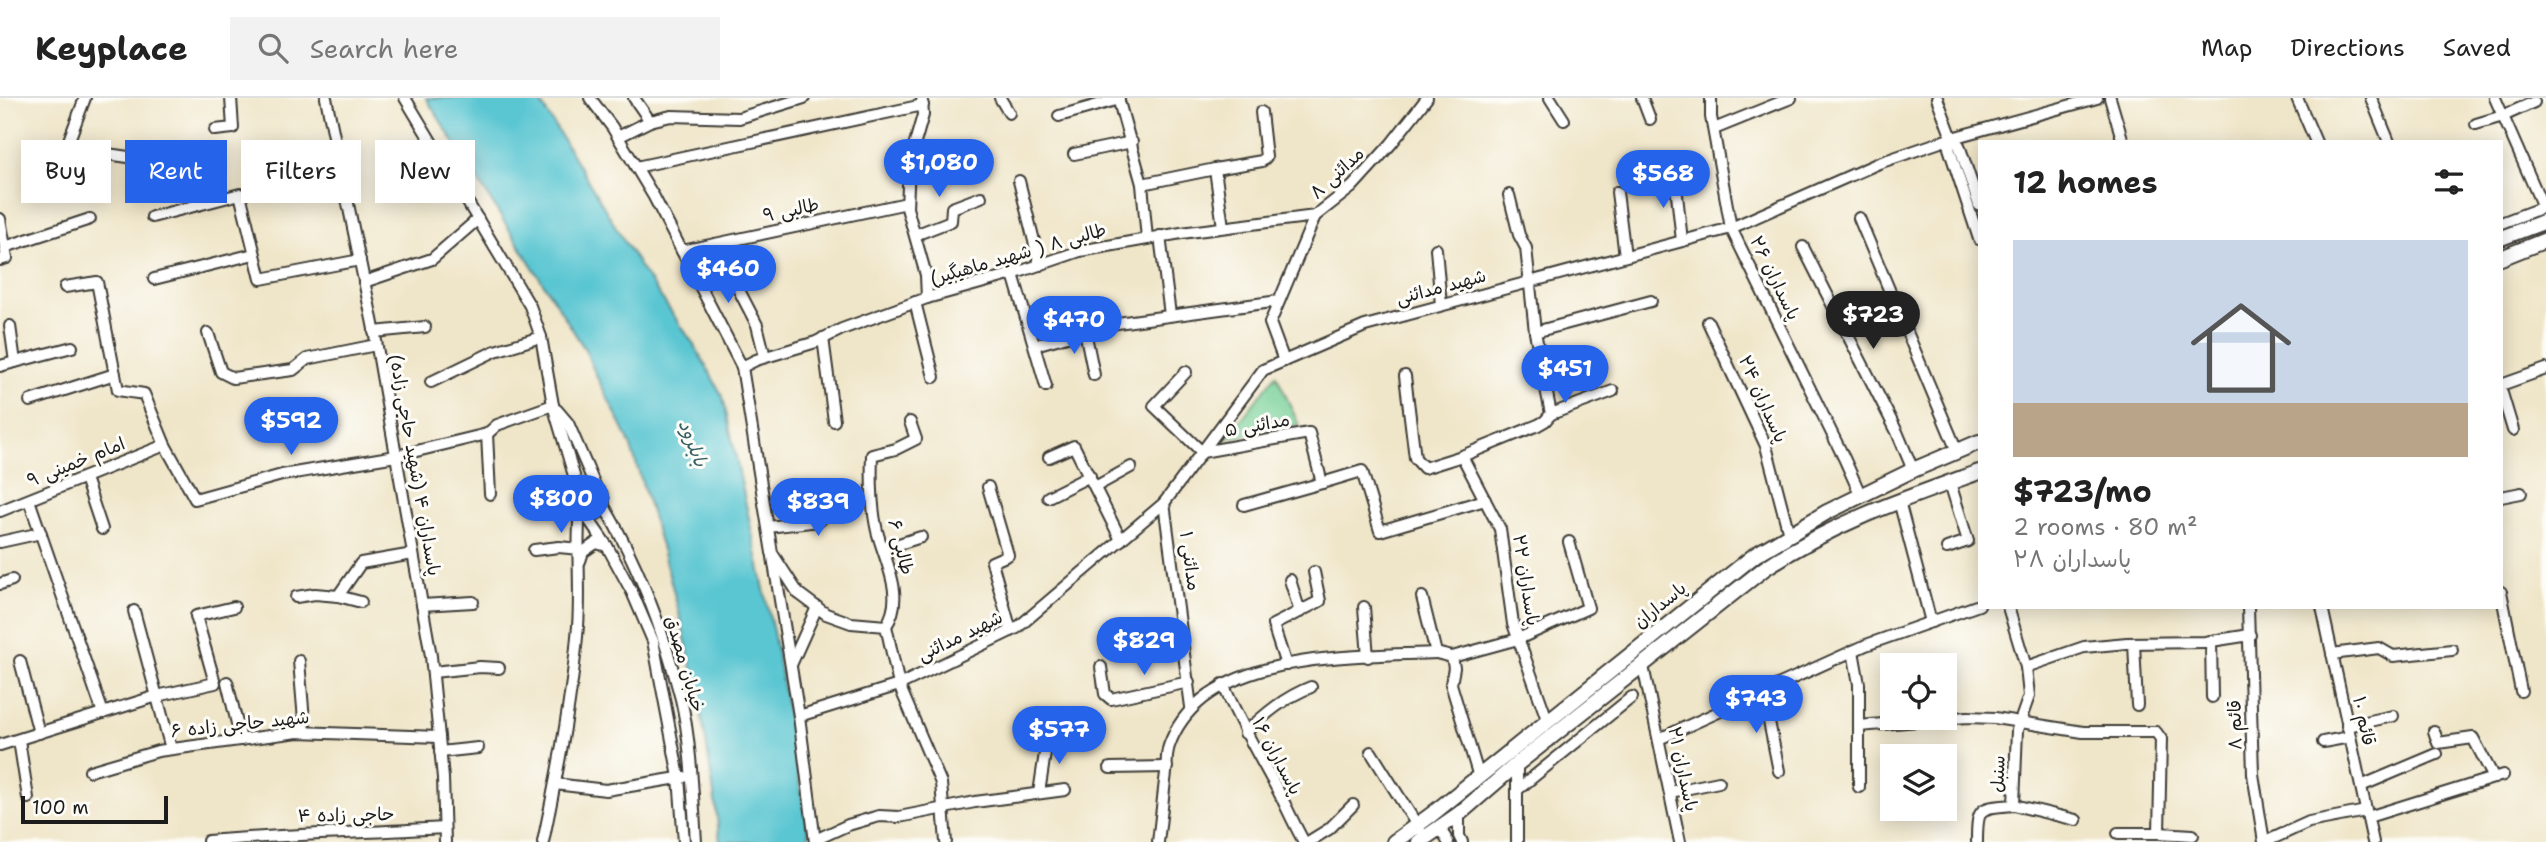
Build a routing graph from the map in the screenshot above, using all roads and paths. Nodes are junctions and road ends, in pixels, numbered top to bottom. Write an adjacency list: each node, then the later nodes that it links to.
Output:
1 (85, 98): 40 (street)
2 (230, 98): 32 (street)
3 (326, 98): 77 (street, پاسداران ۴ (شهید حاجی زاده))
4 (405, 98): 57 (street)
5 (590, 98): 33 (street)
6 (634, 98): 29 (street)
7 (804, 98): 29 (street)
8 (1000, 98): 24 (street)
9 (1427, 98): 52 (street, مدائنی ۸)
10 (1550, 98): 28 (street)
11 (1642, 98): 27 (street)
12 (1711, 98): 31 (street, پاسداران ۲۶)
13 (1791, 98): 31 (street)
14 (1937, 98): 34 (street)
15 (2097, 98): 34 (street, شهید مدائنی)
16 (2110, 98): 35 (street)
17 (2297, 98): 36 (street)
18 (2371, 98): 37 (street)
19 (2496, 98): 26 (street)
20 (1119, 99): 25 (street); 38 (street)
21 (922, 101): 41 (street); 50 (street)
22 (2534, 102): 26 (street)
23 (1261, 112): 42 (street)
24 (1009, 113)
25 (1059, 116)
26 (2503, 116): 30 (street); 51 (street)
27 (1650, 119)
28 (1564, 120)
29 (650, 121): 33 (street)
30 (2476, 124)
31 (1714, 129): 60 (street, پاسداران ۲۶)
32 (215, 130)
33 (618, 137): 41 (street)
34 (1952, 138): 49 (street); 60 (street, شهید مدائنی); 63 (street)
35 (2122, 140)
36 (2315, 140)
37 (2388, 140)
38 (1132, 142): 39 (street); 45 (street)
39 (1074, 154)
40 (125, 157)
41 (636, 167): 72 (street)
42 (1214, 169): 45 (street); 59 (street)
43 (1675, 176): 67 (street)
44 (1019, 181): 78 (street)
45 (1142, 184): 65 (street)
46 (1618, 192): 74 (street)
47 (1509, 195): 81 (street)
48 (981, 197): 61 (street)
49 (1978, 202)
50 (907, 203): 61 (street); 68 (street, طالبی ۹)
51 (2545, 211): 58 (street); 64 (main road)
52 (1315, 216): 59 (street, طالبی ۸ ( شهید ماهیگیر)); 85 (street, مدائنی ۸)
53 (152, 217): 73 (street)
54 (1859, 218): 127 (street)
55 (0, 219): 69 (street)
56 (90, 219): 69 (street)
57 (478, 219): 82 (street); 97 (street)
58 (2503, 222)
59 (1223, 227): 62 (street, طالبی ۸ ( شهید ماهیگیر))
60 (1731, 228): 67 (street, شهید مدائنی); 145 (street, پاسداران ۲۶)
61 (915, 235): 84 (street)
62 (1160, 236): 65 (street, طالبی ۸ ( شهید ماهیگیر)); 89 (street)
63 (1978, 236)
64 (2503, 237)
65 (1147, 239): 78 (street, طالبی ۸ ( شهید ماهیگیر))
66 (2546, 240): 75 (main road)
67 (1682, 241): 74 (street, شهید مدائنی)
68 (715, 244): 72 (street, طالبی ۹); 102 (street)
69 (5, 247): 76 (street)
70 (1803, 247): 134 (street)
71 (1436, 249): 88 (street)
72 (682, 251): 106 (street)
73 (254, 254): 77 (street); 80 (street)
74 (1625, 256): 81 (street, شهید مدائنی)
75 (2503, 257)
76 (0, 260)
77 (360, 260): 82 (street, پاسداران ۴ (شهید حاجی زاده))
78 (1040, 265): 79 (street, طالبی ۸ ( شهید ماهیگیر))
79 (1013, 274): 84 (street, طالبی ۸ ( شهید ماهیگیر)); 100 (street)
80 (154, 279)
81 (1529, 280): 88 (street, شهید مدائنی); 95 (street)
82 (364, 282): 94 (street, پاسداران ۴ (شهید حاجی زاده))
83 (65, 287): 109 (street)
84 (927, 298): 87 (street, طالبی ۸ ( شهید ماهیگیر))
85 (1279, 301): 89 (street); 103 (street, مدائنی ۸)
86 (1651, 301): 95 (street)
87 (915, 302): 98 (street, طالبی ۸ ( شهید ماهیگیر)); 112 (street)
88 (1441, 305): 103 (street, شهید مدائنی)
89 (1170, 315): 93 (street)
90 (1708, 321): 160 (street, پاسداران ۲۴)
91 (10, 326): 104 (street)
92 (425, 327): 94 (street)
93 (1085, 331): 100 (street); 110 (street)
94 (374, 332): 99 (street, پاسداران ۴ (شهید حاجی زاده))
95 (1535, 332): 120 (street)
96 (208, 333): 99 (street)
97 (541, 337): 113 (street); 119 (street)
98 (823, 338): 102 (street, طالبی ۸ ( شهید ماهیگیر)); 121 (street)
99 (376, 345): 130 (street, پاسداران ۴ (شهید حاجی زاده))
100 (1035, 345): 114 (street)
101 (72, 347): 104 (street)
102 (765, 357): 106 (street, طالبی ۸ ( شهید ماهیگیر))
103 (1283, 361): 129 (street, شهید مدائنی)
104 (15, 362): 105 (street)
105 (0, 366)
106 (742, 367): 157 (street)
107 (2546, 369): 115 (street)
108 (1186, 372): 129 (street)
109 (115, 374): 118 (street); 126 (street)
110 (1094, 376)
111 (1405, 376): 131 (street)
112 (934, 377)
113 (431, 382)
114 (1046, 386)
115 (2503, 386)
116 (1614, 391): 120 (street)
117 (2503, 394): 123 (street)
118 (30, 401)
119 (553, 405): 124 (street); 141 (street); 144 (street)
120 (1551, 414): 131 (street)
121 (834, 421)
122 (910, 422): 167 (street, طالبی ۶)
123 (2513, 430)
124 (486, 434): 130 (street); 143 (street)
125 (1978, 442): 127 (main road, پاسداران)
126 (165, 445): 130 (street); 136 (street, امام خمینی ۹)
127 (1957, 451): 134 (main road, پاسداران)
128 (1978, 451): 134 (main road)
129 (1202, 452): 138 (street, مدائنی ۵); 152 (street, شهید مدائنی)
130 (396, 456): 171 (street, پاسداران ۴ (شهید حاجی زاده))
131 (1462, 456): 150 (street, پاسداران ۲۲)
132 (1049, 457): 137 (street)
133 (1131, 467): 137 (street)
134 (1918, 467): 145 (main road, پاسداران)
135 (1978, 472): 139 (main road, پاسداران)
136 (85, 478): 149 (street, امام خمینی ۹); 158 (street)
137 (1093, 482): 146 (street); 162 (street)
138 (1322, 483): 150 (street); 153 (street)
139 (1950, 483): 151 (main road, پاسداران); 166 (street)
140 (988, 487): 193 (street)
141 (597, 490): 144 (street); 154 (street)
142 (2521, 493): 147 (street)
143 (491, 494)
144 (580, 496): 156 (street)
145 (1861, 496): 160 (main road, پاسداران)
146 (1048, 497)
147 (2503, 497)
148 (825, 498): 157 (street)
149 (29, 500): 155 (street, امام خمینی ۹); 159 (street)
150 (1485, 500): 195 (street, پاسداران ۲۲)
151 (1899, 501): 191 (street); 208 (main road, پاسداران)
152 (1164, 503): 162 (street, شهید مدائنی); 214 (street, مدائنی ۱)
153 (1244, 505)
154 (604, 506): 156 (street); 256 (street, خیابان مصدق)
155 (0, 511)
156 (582, 511): 165 (street, خیابان مصدق); 169 (street)
157 (768, 527): 170 (street)
158 (102, 530)
159 (41, 533): 163 (street); 227 (street)
160 (1789, 534): 231 (main road, پاسداران)
161 (921, 537): 167 (street)
162 (1121, 540): 193 (street, شهید مدائنی)
163 (0, 542)
164 (1569, 542): 195 (street)
165 (607, 546): 172 (street); 255 (street, خیابان مصدق)
166 (1947, 548)
167 (883, 549): 192 (street, طالبی ۶)
168 (534, 550): 169 (street)
169 (579, 550): 172 (street)
170 (772, 552): 184 (street); 206 (street)
171 (413, 554): 175 (street); 181 (street, پاسداران ۴ (شهید حاجی زاده))
172 (579, 564): 259 (street)
173 (1314, 572): 190 (street)
174 (1290, 580): 190 (street)
175 (338, 596): 176 (street); 178 (street)
176 (296, 597)
177 (1422, 597): 200 (street)
178 (360, 602)
179 (472, 602): 181 (street)
180 (2503, 602): 218 (street)
181 (422, 605): 212 (street, پاسداران ۴ (شهید حاجی زاده))
182 (1978, 605): 191 (street)
183 (234, 607): 221 (street)
184 (817, 607): 192 (street); 206 (street)
185 (1364, 607): 202 (street)
186 (2009, 609): 210 (street, سنبل)
187 (2248, 609): 194 (street, قائم ۸)
188 (2322, 609): 201 (street, قائم ۱۰)
189 (134, 611): 221 (street)
190 (1300, 612): 207 (street)
191 (1931, 622): 199 (street)
192 (886, 626): 216 (street)
193 (1011, 631): 216 (street, شهید مدائنی)
194 (2250, 635): 196 (street); 295 (street, قائم ۸)
195 (1518, 639): 203 (street); 231 (street, پاسداران ۲۲)
196 (2211, 641): 197 (street); 223 (street)
197 (2134, 643): 210 (street); 225 (street)
198 (2452, 650): 201 (street)
199 (1853, 651): 220 (street); 232 (street)
200 (1436, 653): 202 (street); 203 (street)
201 (2332, 654): 234 (street, قائم ۱۰)
202 (1368, 657): 207 (street)
203 (1452, 657): 257 (street)
204 (20, 661): 236 (street)
205 (299, 662): 235 (street)
206 (790, 665): 228 (street)
207 (1286, 665): 215 (street)
208 (1643, 666): 219 (main road, پاسداران); 224 (street, پاسداران ۲۱)
209 (1101, 667): 214 (street)
210 (2026, 667): 230 (street, سنبل)
211 (499, 668): 212 (street)
212 (433, 672): 239 (street, پاسداران ۴ (شهید حاجی زاده))
213 (227, 682): 242 (street)
214 (1189, 682): 226 (street, مدائنی ۱)
215 (1223, 684): 226 (street); 238 (street, پاسداران ۱۶)
216 (899, 685): 228 (street, شهید مدائنی); 269 (street)
217 (1311, 687): 238 (street)
218 (2521, 691)
219 (1609, 692): 222 (street); 250 (main road, پاسداران)
220 (1763, 692): 240 (street); 253 (street)
221 (157, 696): 227 (street); 246 (street)
222 (1632, 696): 224 (street); 263 (street)
223 (2212, 697)
224 (1650, 704): 240 (street, پاسداران ۲۱)
225 (2137, 705)
226 (1191, 707): 251 (street)
227 (103, 713): 236 (street)
228 (799, 716): 281 (street)
229 (2393, 716): 234 (street)
230 (2021, 721): 232 (street); 268 (street, سنبل); 277 (street)
231 (1548, 722): 257 (main road, پاسداران)
232 (1859, 726): 261 (street)
233 (2434, 730): 271 (street)
234 (2348, 731): 243 (street); 260 (street, قائم ۱۰)
235 (305, 732): 239 (street, شهید حاجی زاده ۶); 242 (street, شهید حاجی زاده ۶)
236 (38, 733): 241 (street)
237 (1048, 733): 265 (street)
238 (1245, 733): 288 (street, پاسداران ۱۶)
239 (439, 737): 247 (street, پاسداران ۴ (شهید حاجی زاده))
240 (1659, 739): 264 (street, پاسداران ۲۱)
241 (19, 740): 244 (street); 266 (street)
242 (241, 740): 246 (street, شهید حاجی زاده ۶)
243 (2323, 742)
244 (0, 746)
245 (478, 748): 247 (street)
246 (171, 749): 254 (street, شهید حاجی زاده ۶)
247 (440, 752): 274 (street, پاسداران ۴ (شهید حاجی زاده))
248 (1371, 752): 278 (street)
249 (2437, 754): 260 (street)
250 (1517, 764): 263 (street); 270 (main road, پاسداران)
251 (1167, 766): 252 (street); 287 (street)
252 (1110, 768)
253 (1779, 771)
254 (90, 772)
255 (678, 777): 256 (street); 259 (street); 284 (street, خیابان مصدق)
256 (691, 777): 285 (street, خیابان مصدق)
257 (1479, 777): 272 (main road, پاسداران)
258 (1719, 782): 264 (street)
259 (555, 784): 283 (street)
260 (2361, 786): 271 (street, قائم ۱۰)
261 (1859, 788)
262 (1065, 790): 265 (street)
263 (1517, 790): 292 (street)
264 (1670, 792): 293 (street, پاسداران ۲۱)
265 (1039, 793): 269 (street)
266 (28, 798)
267 (1353, 805): 288 (street)
268 (2014, 805): 273 (street); 294 (street, سنبل)
269 (943, 808): 281 (street); 286 (street)
270 (1459, 814): 275 (main road, پاسداران); 291 (street)
271 (2367, 814): 295 (street); 296 (street, قائم ۱۰)
272 (1431, 816): 275 (main road); 278 (main road, پاسداران)
273 (2076, 820)
274 (444, 828): 280 (street, حاجی زاده ۴); 282 (street, پاسداران ۴ (شهید حاجی زاده))
275 (1440, 828): 278 (main road, پاسداران); 290 (street)
276 (2118, 833): 277 (street)
277 (2159, 833): 279 (street)
278 (1420, 835): 289 (main road, پاسداران)
279 (2193, 835)
280 (208, 841)
281 (815, 841)
282 (445, 842)
283 (543, 842)
284 (684, 842)
285 (696, 842)
286 (946, 842)
287 (1158, 842)
288 (1306, 842)
289 (1394, 842)
290 (1448, 842)
291 (1462, 842)
292 (1517, 842)
293 (1680, 842)
294 (1977, 842)
295 (2265, 842)
296 (2373, 842)

